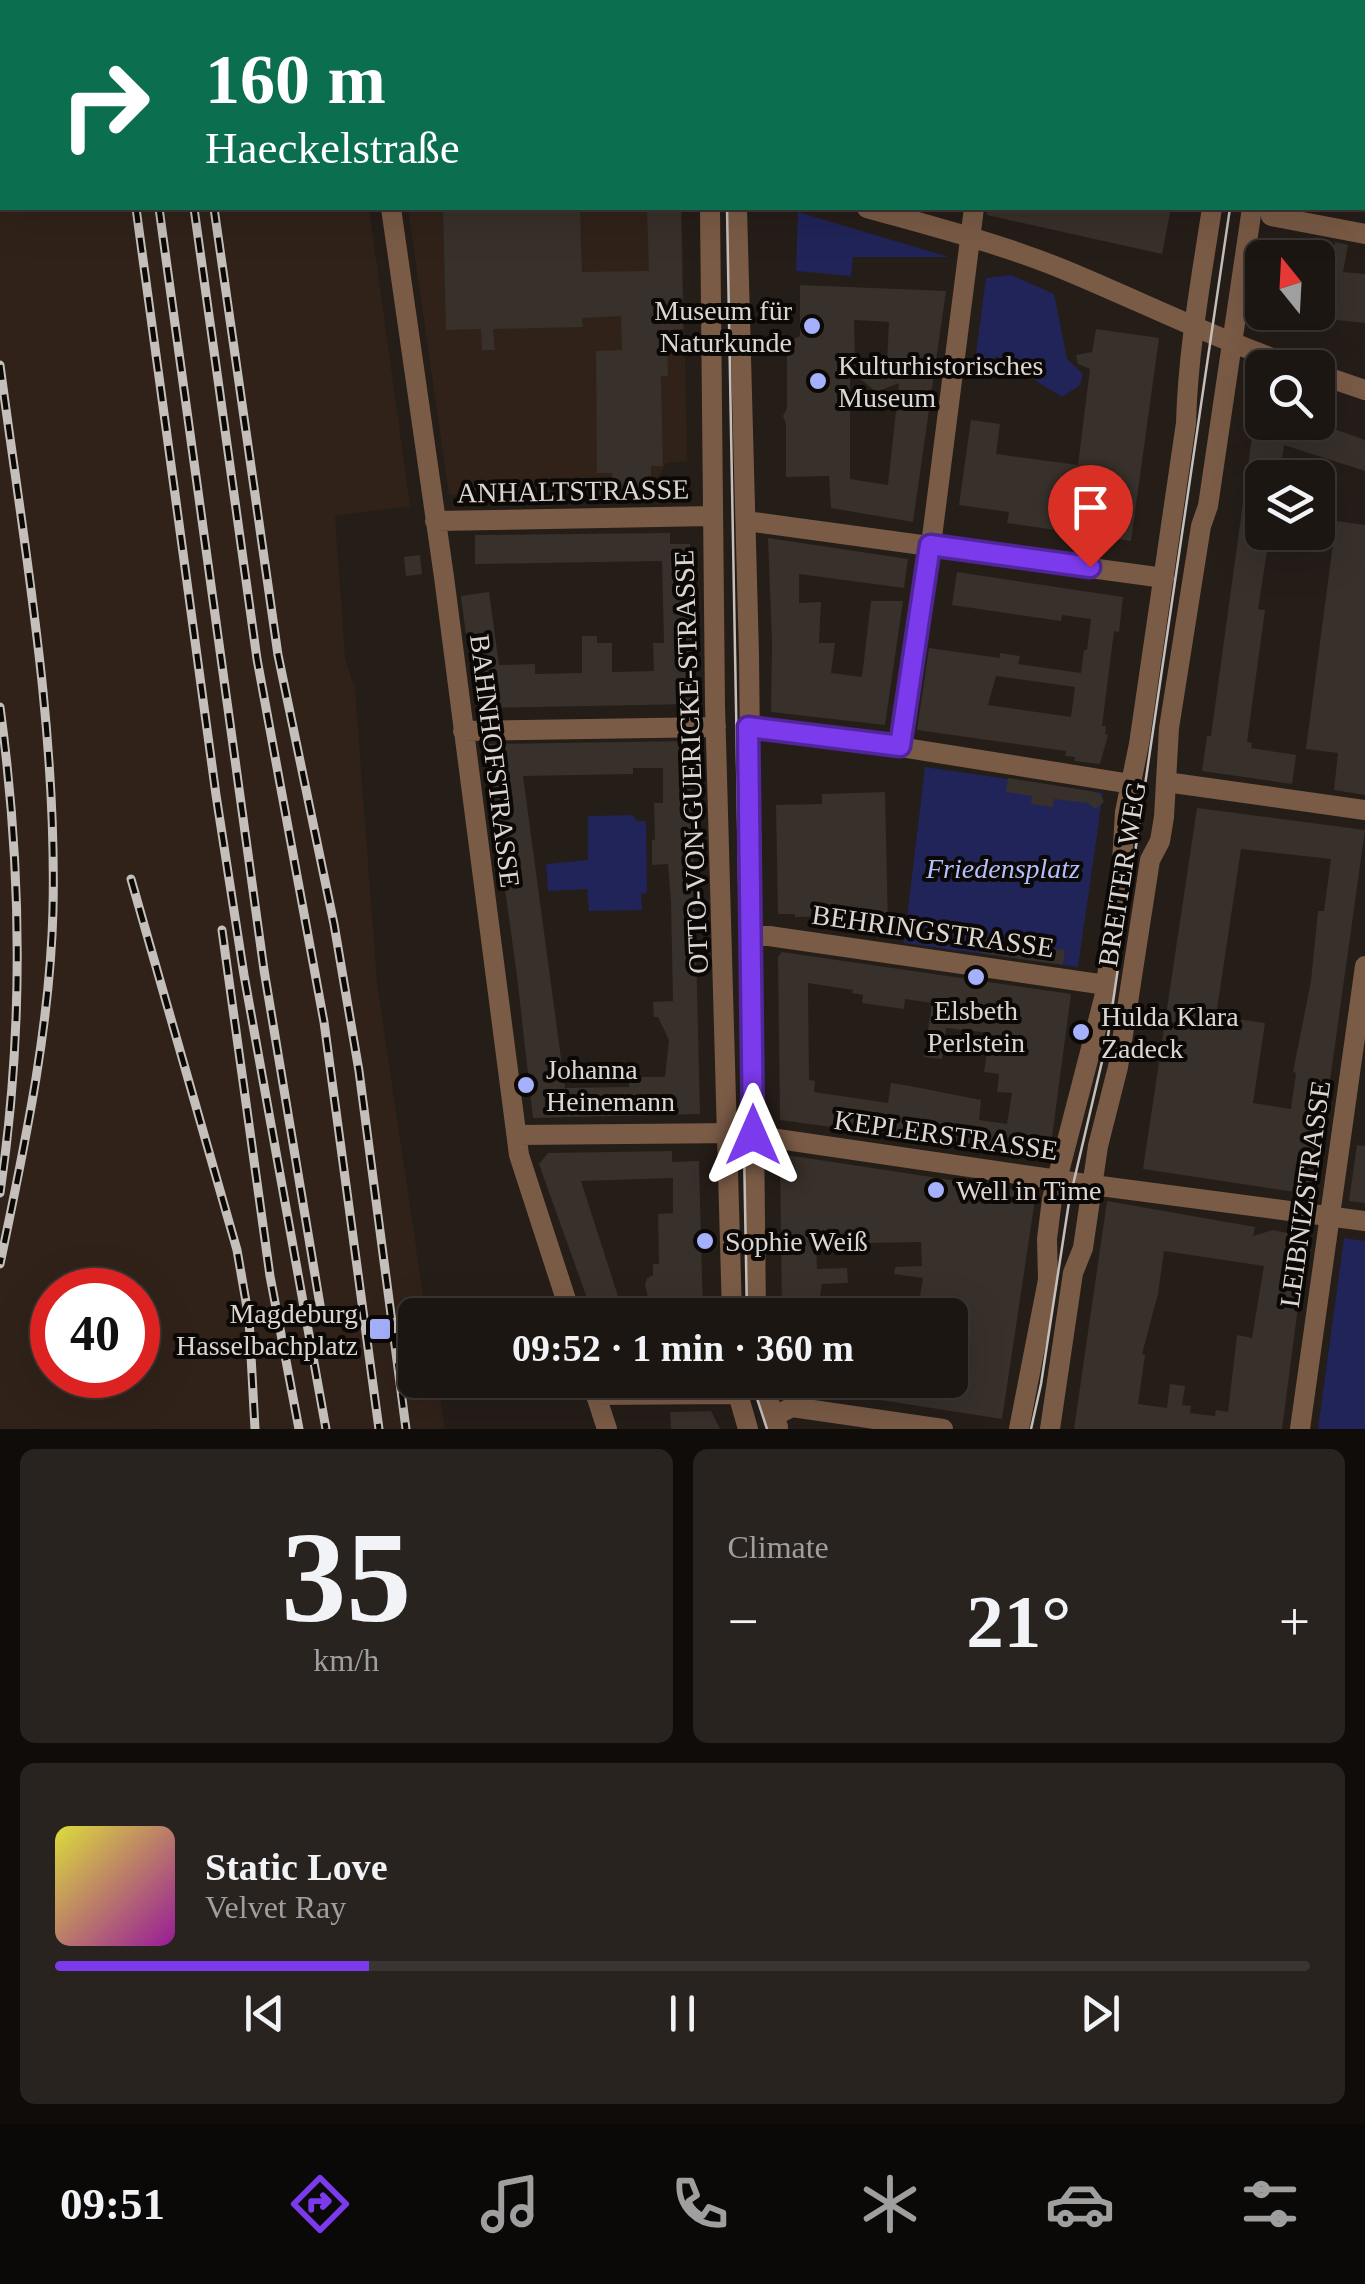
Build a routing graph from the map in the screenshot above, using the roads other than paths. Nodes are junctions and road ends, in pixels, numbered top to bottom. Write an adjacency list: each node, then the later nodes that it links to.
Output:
1 (391, 210): 16 (street, BAHNHOFSTRASSE)
2 (710, 210): 15 (street, OTTO-VON-GUERICKE-STRASSE)
3 (738, 210): 17 (street, OTTO-VON-GUERICKE-STRASSE)
4 (874, 210): 9 (street)
5 (974, 210): 9 (street)
6 (1212, 210): 10 (street, BREITER WEG)
7 (1261, 212): 8 (street); 11 (street, BREITER WEG)
8 (1365, 234)
9 (971, 238): 10 (street); 18 (street)
10 (1193, 327): 11 (street); 19 (street, BREITER WEG)
11 (1231, 344): 12 (street); 24 (street, BREITER WEG)
12 (1248, 350)
13 (1335, 380): 14 (street)
14 (1365, 390)
15 (712, 516): 16 (street, ANHALTSTRASSE); 20 (street, OTTO-VON-GUERICKE-STRASSE)
16 (435, 521): 22 (street, BAHNHOFSTRASSE)
17 (746, 521): 18 (street); 21 (street, OTTO-VON-GUERICKE-STRASSE)
18 (930, 545): 19 (street); 23 (street)
19 (1164, 578): 25 (street, BREITER WEG)
20 (716, 727): 22 (street); 30 (street, OTTO-VON-GUERICKE-STRASSE)
21 (748, 727): 23 (street); 27 (street, OTTO-VON-GUERICKE-STRASSE)
22 (463, 731): 31 (street, BAHNHOFSTRASSE)
23 (900, 746): 25 (street)
24 (1166, 782): 26 (street); 34 (street, BREITER WEG)
25 (1130, 784): 29 (street, BREITER WEG)
26 (1365, 810)
27 (751, 936): 29 (street, BEHRINGSTRASSE); 32 (street, OTTO-VON-GUERICKE-STRASSE)
28 (1365, 966): 35 (street, LEIBNIZSTRASSE)
29 (1106, 984): 33 (street, BREITER WEG)
30 (728, 1132): 31 (street, KEPLERSTRASSE); 32 (street, KEPLERSTRASSE); 38 (street, OTTO-VON-GUERICKE-STRASSE)
31 (517, 1135): 37 (street, BAHNHOFSTRASSE)
32 (753, 1135): 33 (street, KEPLERSTRASSE); 39 (street, OTTO-VON-GUERICKE-STRASSE)
33 (1057, 1179): 34 (street, KEPLERSTRASSE); 47 (street, BREITER WEG)
34 (1093, 1185): 35 (street, KEPLERSTRASSE); 48 (street, BREITER WEG)
35 (1329, 1216): 36 (street, KEPLERSTRASSE); 49 (street, LEIBNIZSTRASSE)
36 (1365, 1220)
37 (565, 1298)
38 (732, 1298)
39 (756, 1298)
40 (596, 1398): 44 (street)
41 (738, 1398): 45 (street)
42 (767, 1398): 43 (street)
43 (776, 1423): 46 (street)
44 (607, 1429)
45 (748, 1429)
46 (942, 1429)
47 (1020, 1429)
48 (1050, 1429)
49 (1300, 1429)

